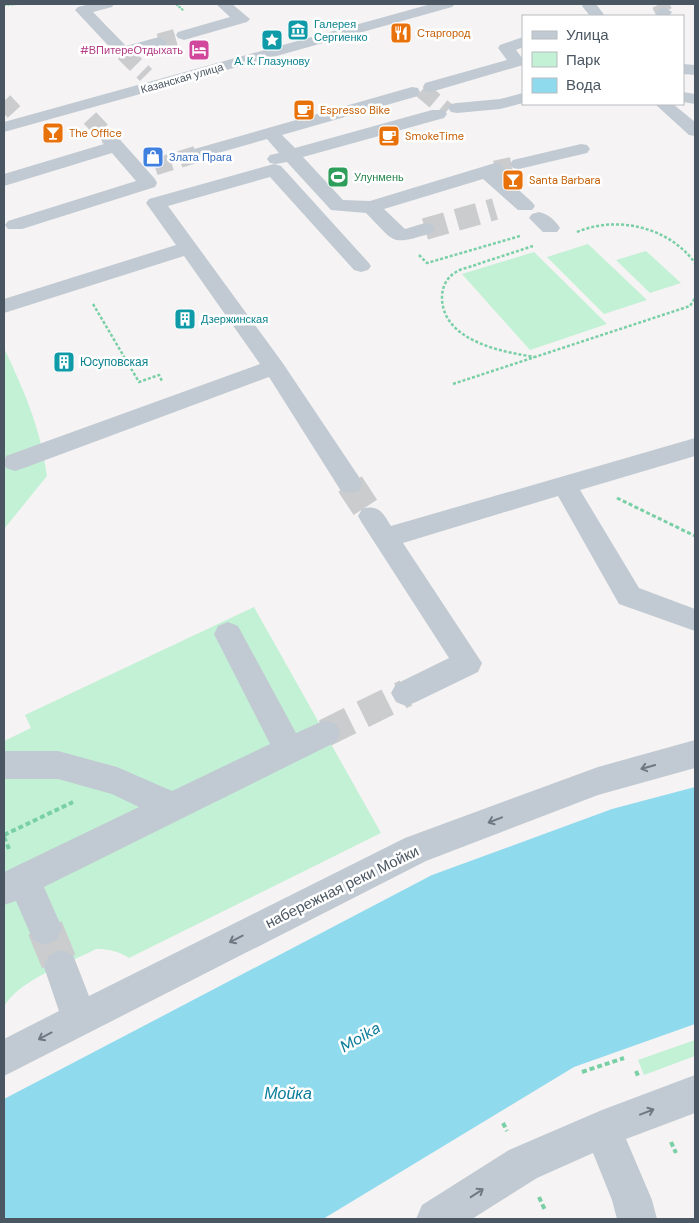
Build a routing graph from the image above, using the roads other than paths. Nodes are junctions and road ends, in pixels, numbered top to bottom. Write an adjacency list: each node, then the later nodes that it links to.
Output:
1 (107, 4): 5 (street)
2 (223, 4): 4 (street)
3 (447, 4): 13 (street, Казанская улица)
4 (184, 35)
5 (159, 42)
6 (522, 42): 7 (street)
7 (431, 87)
8 (412, 92): 15 (street)
9 (522, 98): 11 (street)
10 (664, 105): 14 (street)
11 (457, 108)
12 (438, 114): 18 (street)
13 (4, 128)
14 (695, 131)
15 (271, 133): 17 (street); 18 (street)
16 (581, 149): 19 (street)
17 (197, 154)
18 (291, 155): 20 (street); 22 (street)
19 (519, 164)
20 (230, 172)
21 (4, 180): 24 (street)
22 (371, 207): 23 (street); 25 (street)
23 (531, 215)
24 (15, 225)
25 (425, 229)
26 (188, 248): 27 (street); 28 (street); 29 (street)
27 (361, 266)
28 (4, 306)
29 (274, 367): 31 (street); 33 (street)
30 (695, 447): 32 (street)
31 (15, 462)
32 (572, 483): 34 (street); 36 (street)
33 (350, 484)
34 (695, 620)
35 (228, 634): 38 (street)
36 (406, 693)
37 (325, 733): 38 (street)
38 (289, 750): 41 (street)
39 (695, 754): 45 (street, набережная реки Мойки, one-way to 45)
40 (4, 765): 41 (street)
41 (172, 807): 42 (street)
42 (14, 884): 43 (street)
43 (45, 928)
44 (61, 967): 45 (street)
45 (79, 1018): 46 (street, набережная реки Мойки, one-way to 46)
46 (4, 1058)
47 (695, 1094): 48 (street, one-way to 47)
48 (602, 1129): 49 (street, one-way to 48); 50 (street)
49 (436, 1219)
50 (637, 1219)

